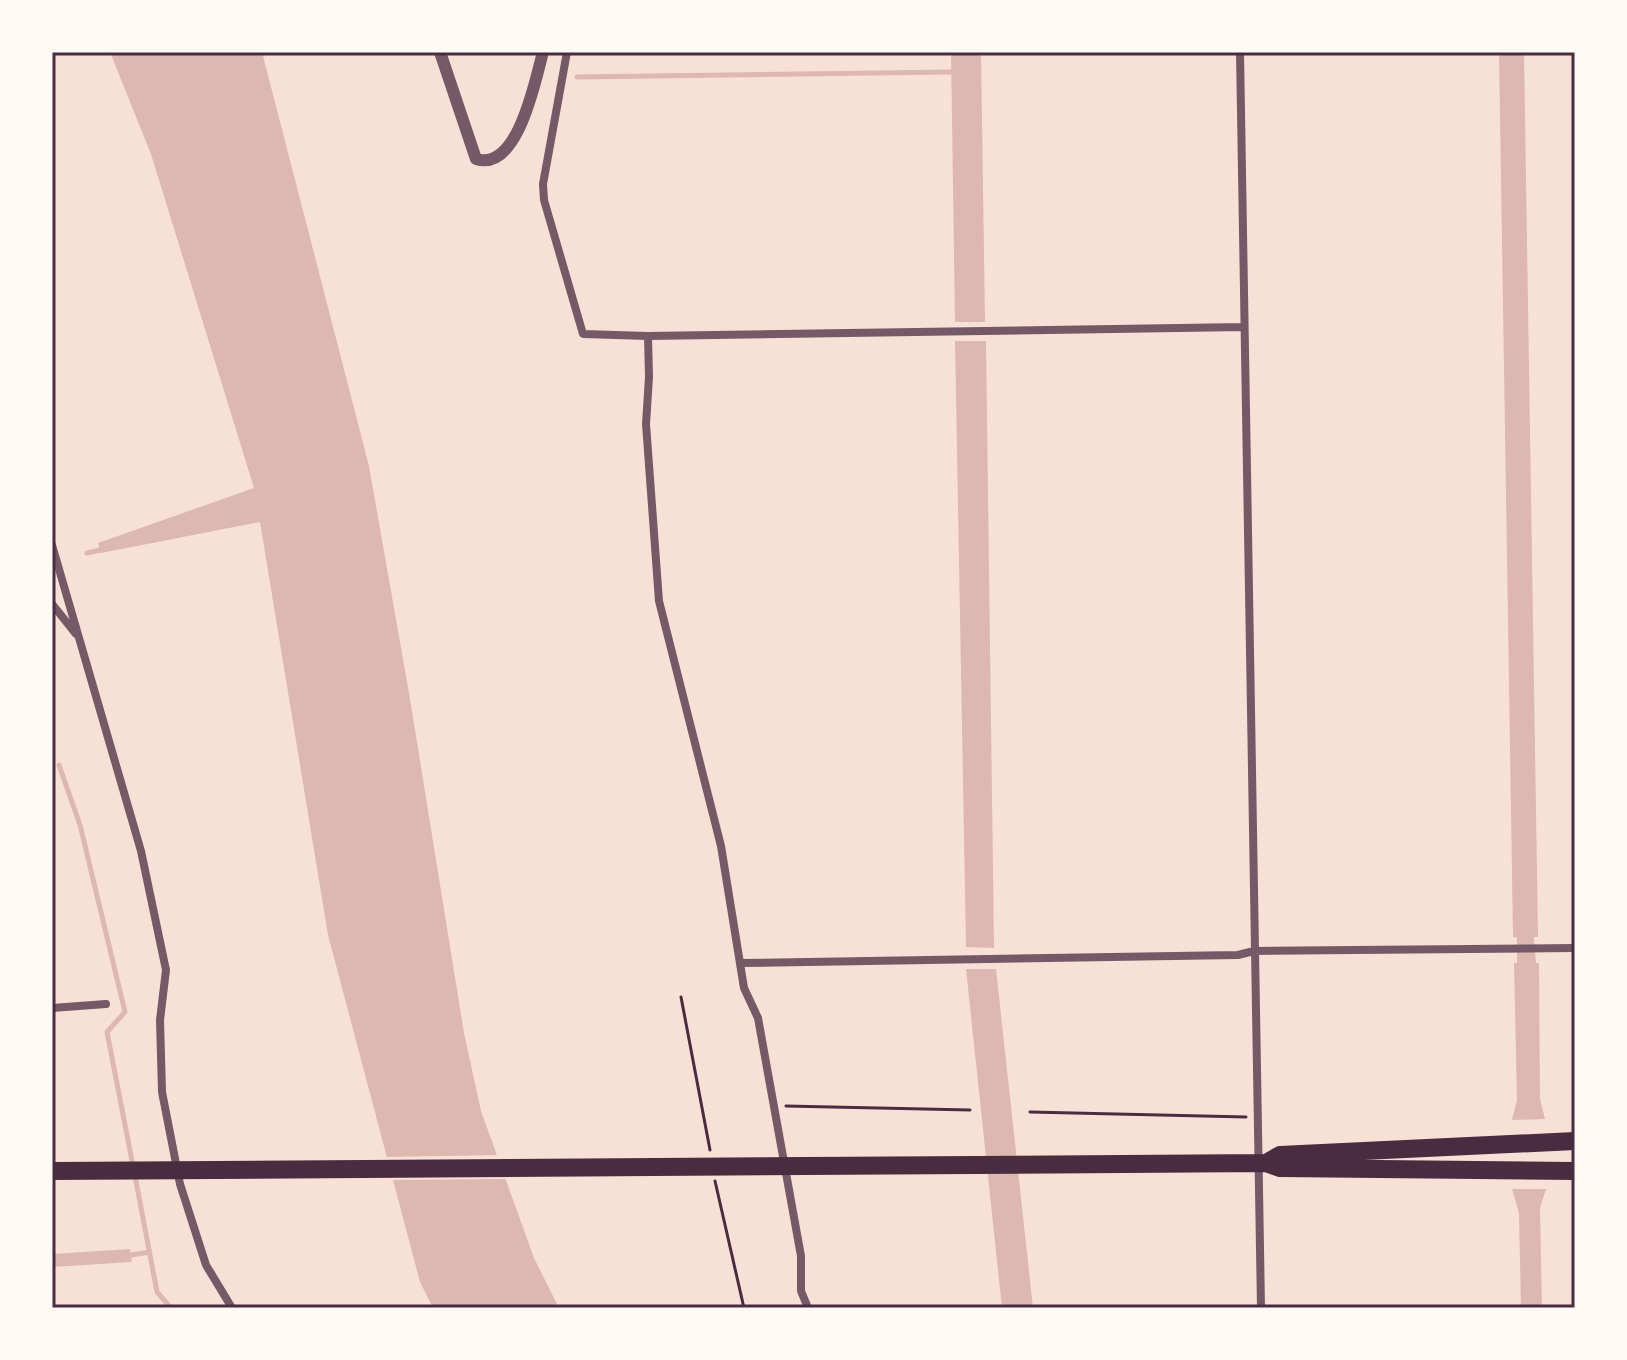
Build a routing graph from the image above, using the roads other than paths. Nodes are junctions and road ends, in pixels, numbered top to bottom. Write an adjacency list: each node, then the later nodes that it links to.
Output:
1 (440, 52): 2 (street)
2 (543, 52)
3 (567, 52): 6 (street)
4 (1240, 52): 5 (street)
5 (1243, 327): 6 (street); 11 (street)
6 (648, 336): 12 (street)
7 (52, 545): 9 (street)
8 (52, 604): 9 (street)
9 (79, 637): 19 (street)
10 (1575, 948): 11 (street)
11 (1254, 951): 12 (street); 21 (street)
12 (741, 963): 20 (street)
13 (106, 1004): 14 (street)
14 (52, 1008)
15 (1575, 1141): 16 (highway)
16 (1266, 1163): 17 (highway); 18 (highway)
17 (52, 1171)
18 (1575, 1171)
19 (232, 1308)
20 (808, 1308)
21 (1261, 1308)

